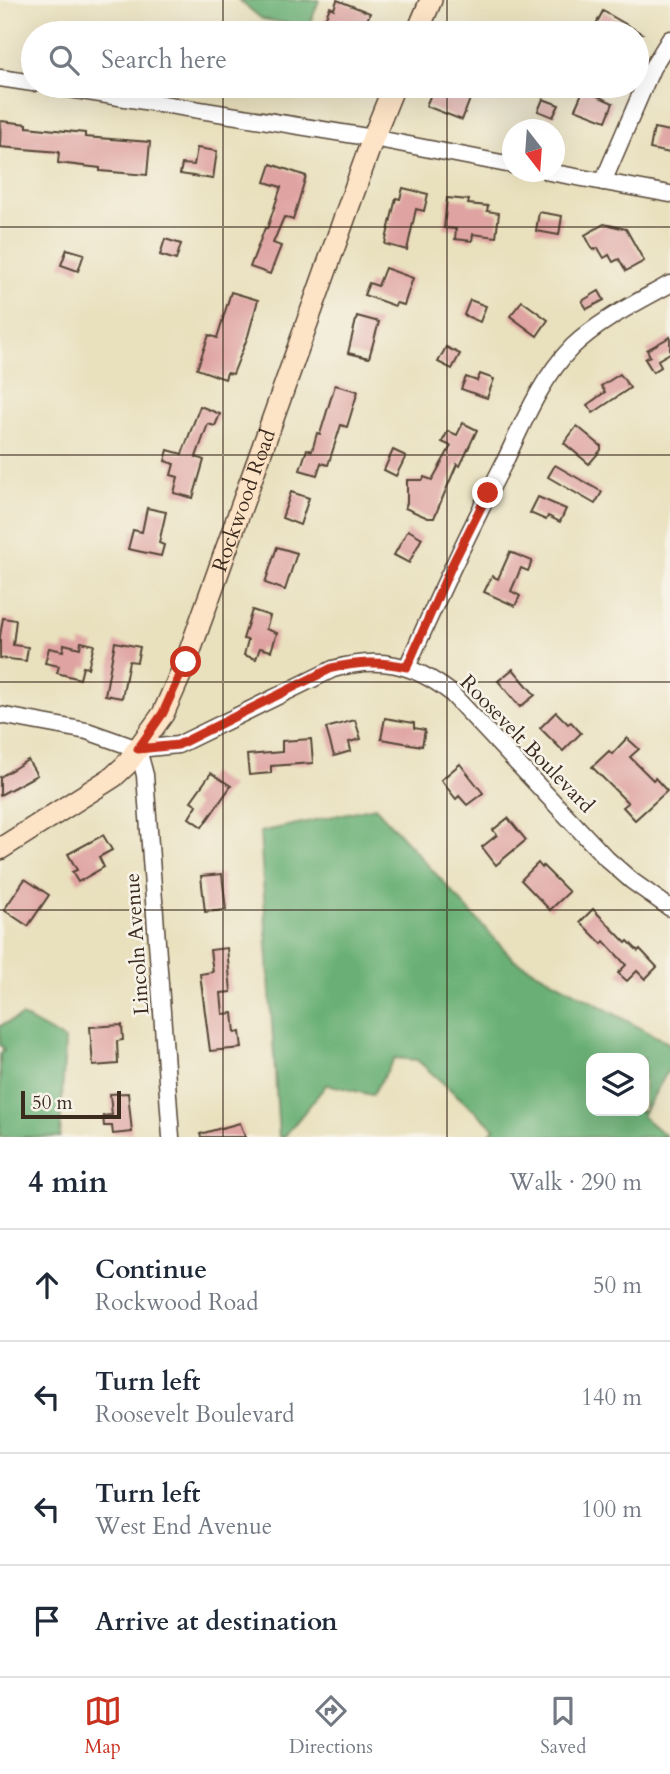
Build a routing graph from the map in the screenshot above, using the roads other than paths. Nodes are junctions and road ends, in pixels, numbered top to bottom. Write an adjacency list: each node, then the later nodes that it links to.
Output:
1 (432, 0): 2 (street)
2 (422, 21)
3 (670, 39): 4 (street)
4 (649, 75)
5 (0, 78): 6 (street)
6 (21, 81)
7 (125, 98): 10 (street)
8 (389, 98): 10 (street, Rockwood Road)
9 (639, 98): 13 (street)
10 (373, 138): 11 (street); 18 (street, Rockwood Road)
11 (502, 162)
12 (565, 175): 13 (street)
13 (603, 182): 14 (street)
14 (670, 194)
15 (670, 284): 16 (street)
16 (407, 667): 18 (street, Roosevelt Boulevard); 20 (street, Roosevelt Boulevard)
17 (0, 715): 18 (street)
18 (138, 749): 19 (street, Rockwood Road); 21 (street, Lincoln Avenue)
19 (0, 849)
20 (670, 908)
21 (172, 1137)

